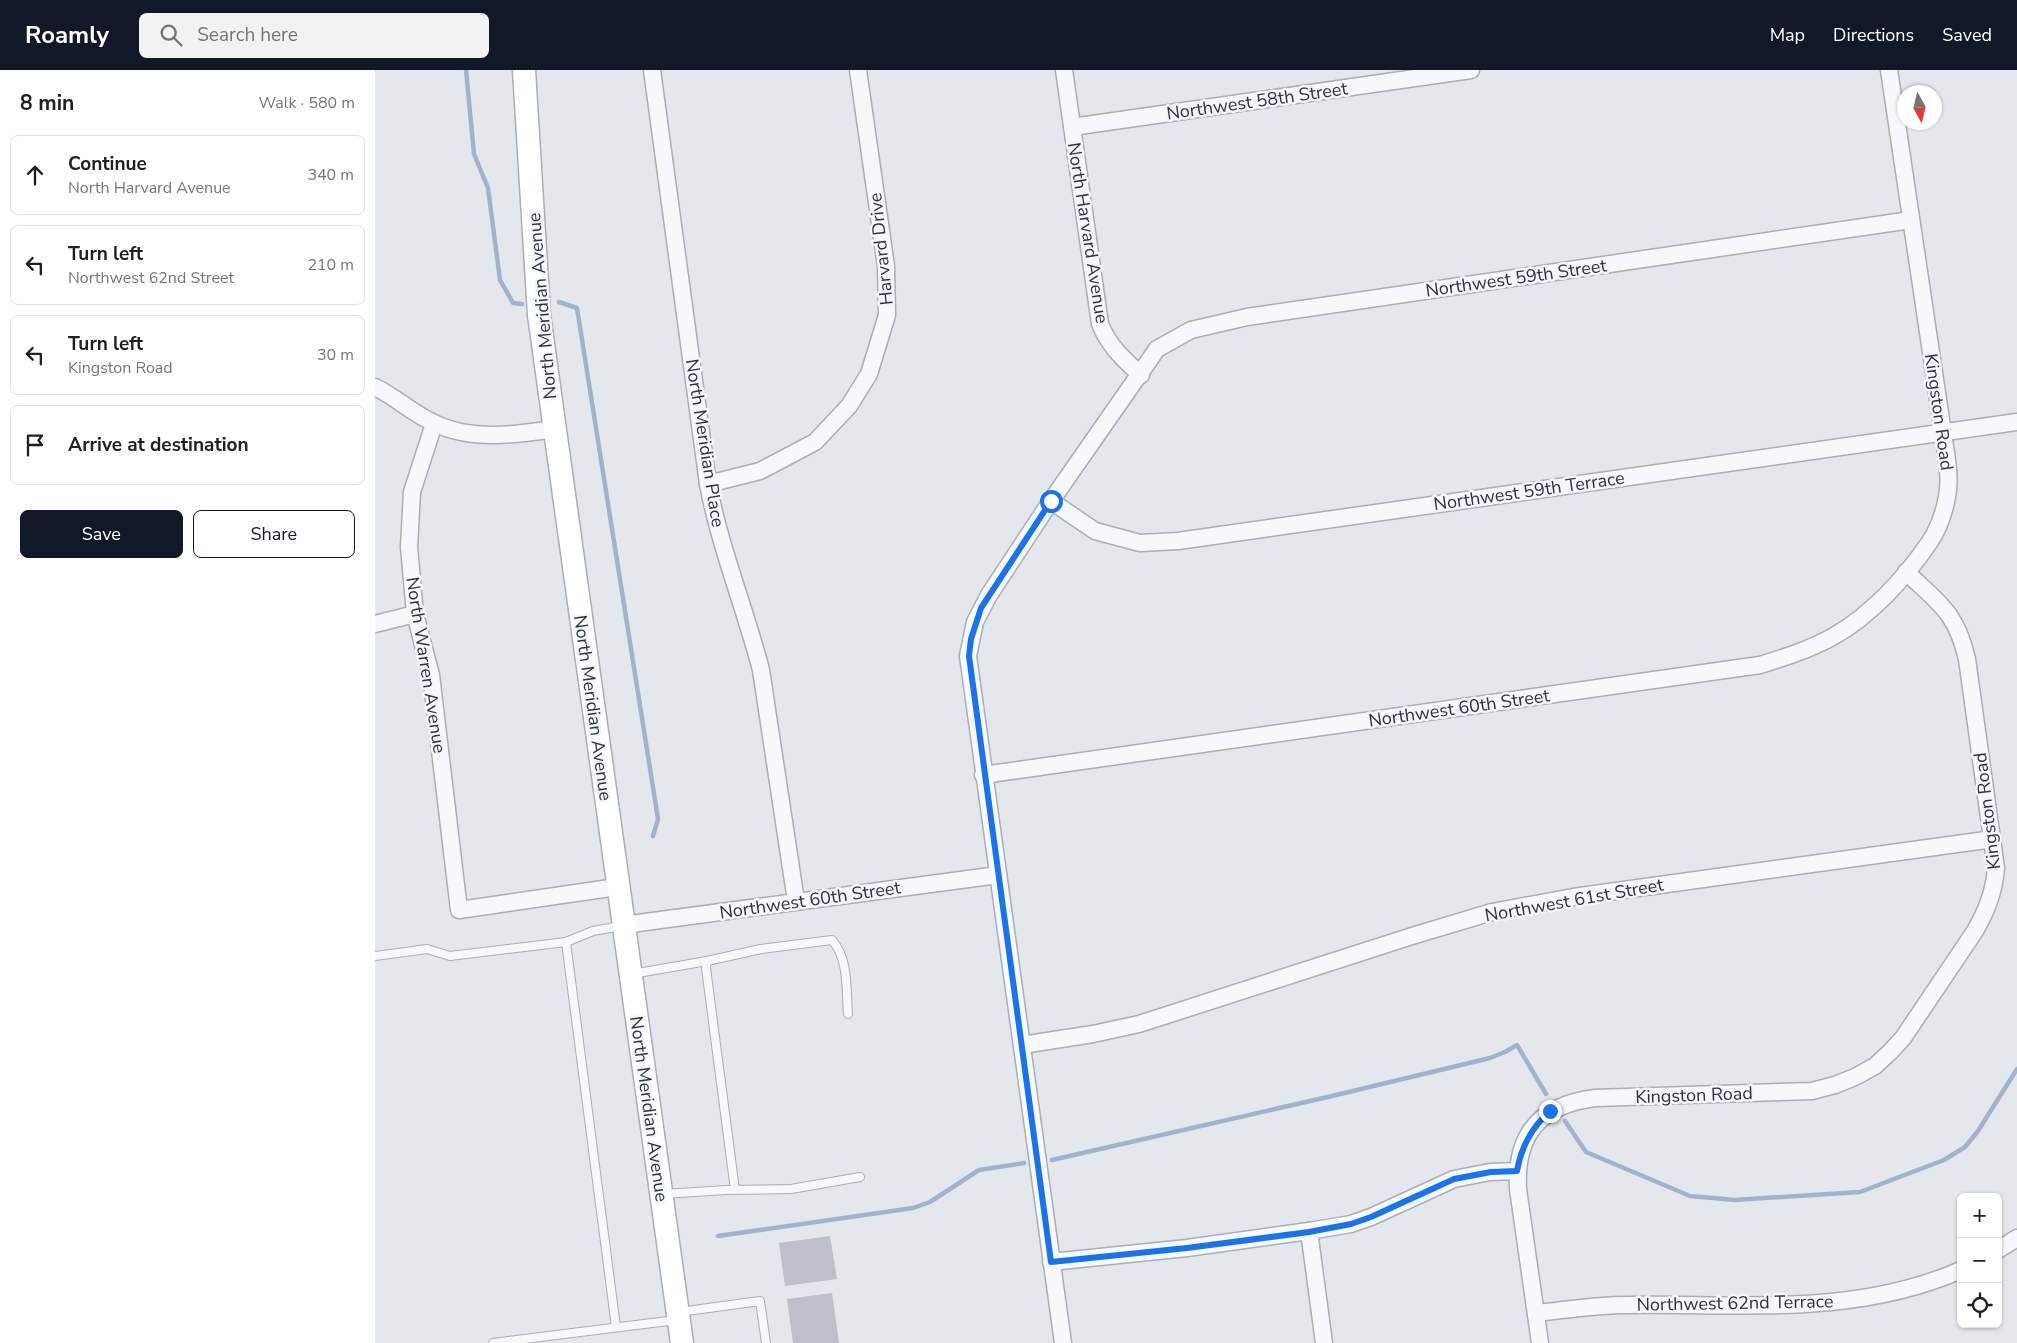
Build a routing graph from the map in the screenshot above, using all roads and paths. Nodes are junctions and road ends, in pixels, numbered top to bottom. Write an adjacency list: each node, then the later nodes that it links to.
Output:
1 (524, 70): 13 (main road, North Meridian Avenue)
2 (652, 70): 15 (street, North Meridian Place)
3 (858, 70): 15 (street, Harvard Drive)
4 (1064, 70): 7 (street, North Harvard Avenue)
5 (1471, 70): 7 (street, Northwest 58th Street)
6 (1889, 70): 8 (street, Kingston Road)
7 (1072, 127): 9 (street, North Harvard Avenue)
8 (1911, 220): 9 (street, Northwest 59th Street); 14 (street, Kingston Road)
9 (1141, 375): 16 (street)
10 (375, 387): 12 (street)
11 (2017, 422): 14 (street, Northwest 59th Terrace)
12 (434, 424): 13 (street); 18 (street, North Warren Avenue)
13 (554, 429): 23 (main road, North Meridian Avenue)
14 (1943, 433): 16 (street, Northwest 59th Terrace); 17 (street, Kingston Road)
15 (708, 484): 24 (street, North Meridian Place)
16 (1051, 501): 20 (street)
17 (1906, 572): 20 (street, Northwest 60th Street); 21 (street, Kingston Road)
18 (415, 614): 19 (street); 23 (street, North Warren Avenue)
19 (375, 624)
20 (983, 775): 22 (street)
21 (1993, 839): 31 (street, Northwest 61st Street); 32 (street, Kingston Road)
22 (998, 875): 24 (street, Northwest 60th Street); 31 (street)
23 (617, 887): 25 (main road, North Meridian Avenue)
24 (796, 901): 25 (street, Northwest 60th Street)
25 (623, 925): 26 (lane); 29 (main road, North Meridian Avenue)
26 (566, 942): 27 (lane); 43 (lane)
27 (375, 956)
28 (707, 961): 29 (lane); 30 (lane); 34 (lane)
29 (630, 974): 35 (main road, North Meridian Avenue)
30 (848, 1014)
31 (1022, 1045): 39 (street)
32 (1517, 1171): 36 (street); 41 (street, Kingston Road)
33 (860, 1176): 34 (lane)
34 (735, 1190): 35 (lane)
35 (661, 1194): 42 (main road, North Meridian Avenue)
36 (1309, 1232): 39 (street); 48 (street)
37 (2017, 1238): 38 (street)
38 (2002, 1247)
39 (1051, 1262): 47 (street)
40 (1957, 1272): 41 (street, Northwest 62nd Terrace)
41 (1536, 1313): 49 (street, Kingston Road)
42 (678, 1316): 43 (lane); 45 (main road, North Meridian Avenue); 46 (lane)
43 (616, 1327): 44 (lane)
44 (493, 1343)
45 (682, 1343)
46 (766, 1343)
47 (1063, 1343)
48 (1324, 1343)
49 (1539, 1343)

